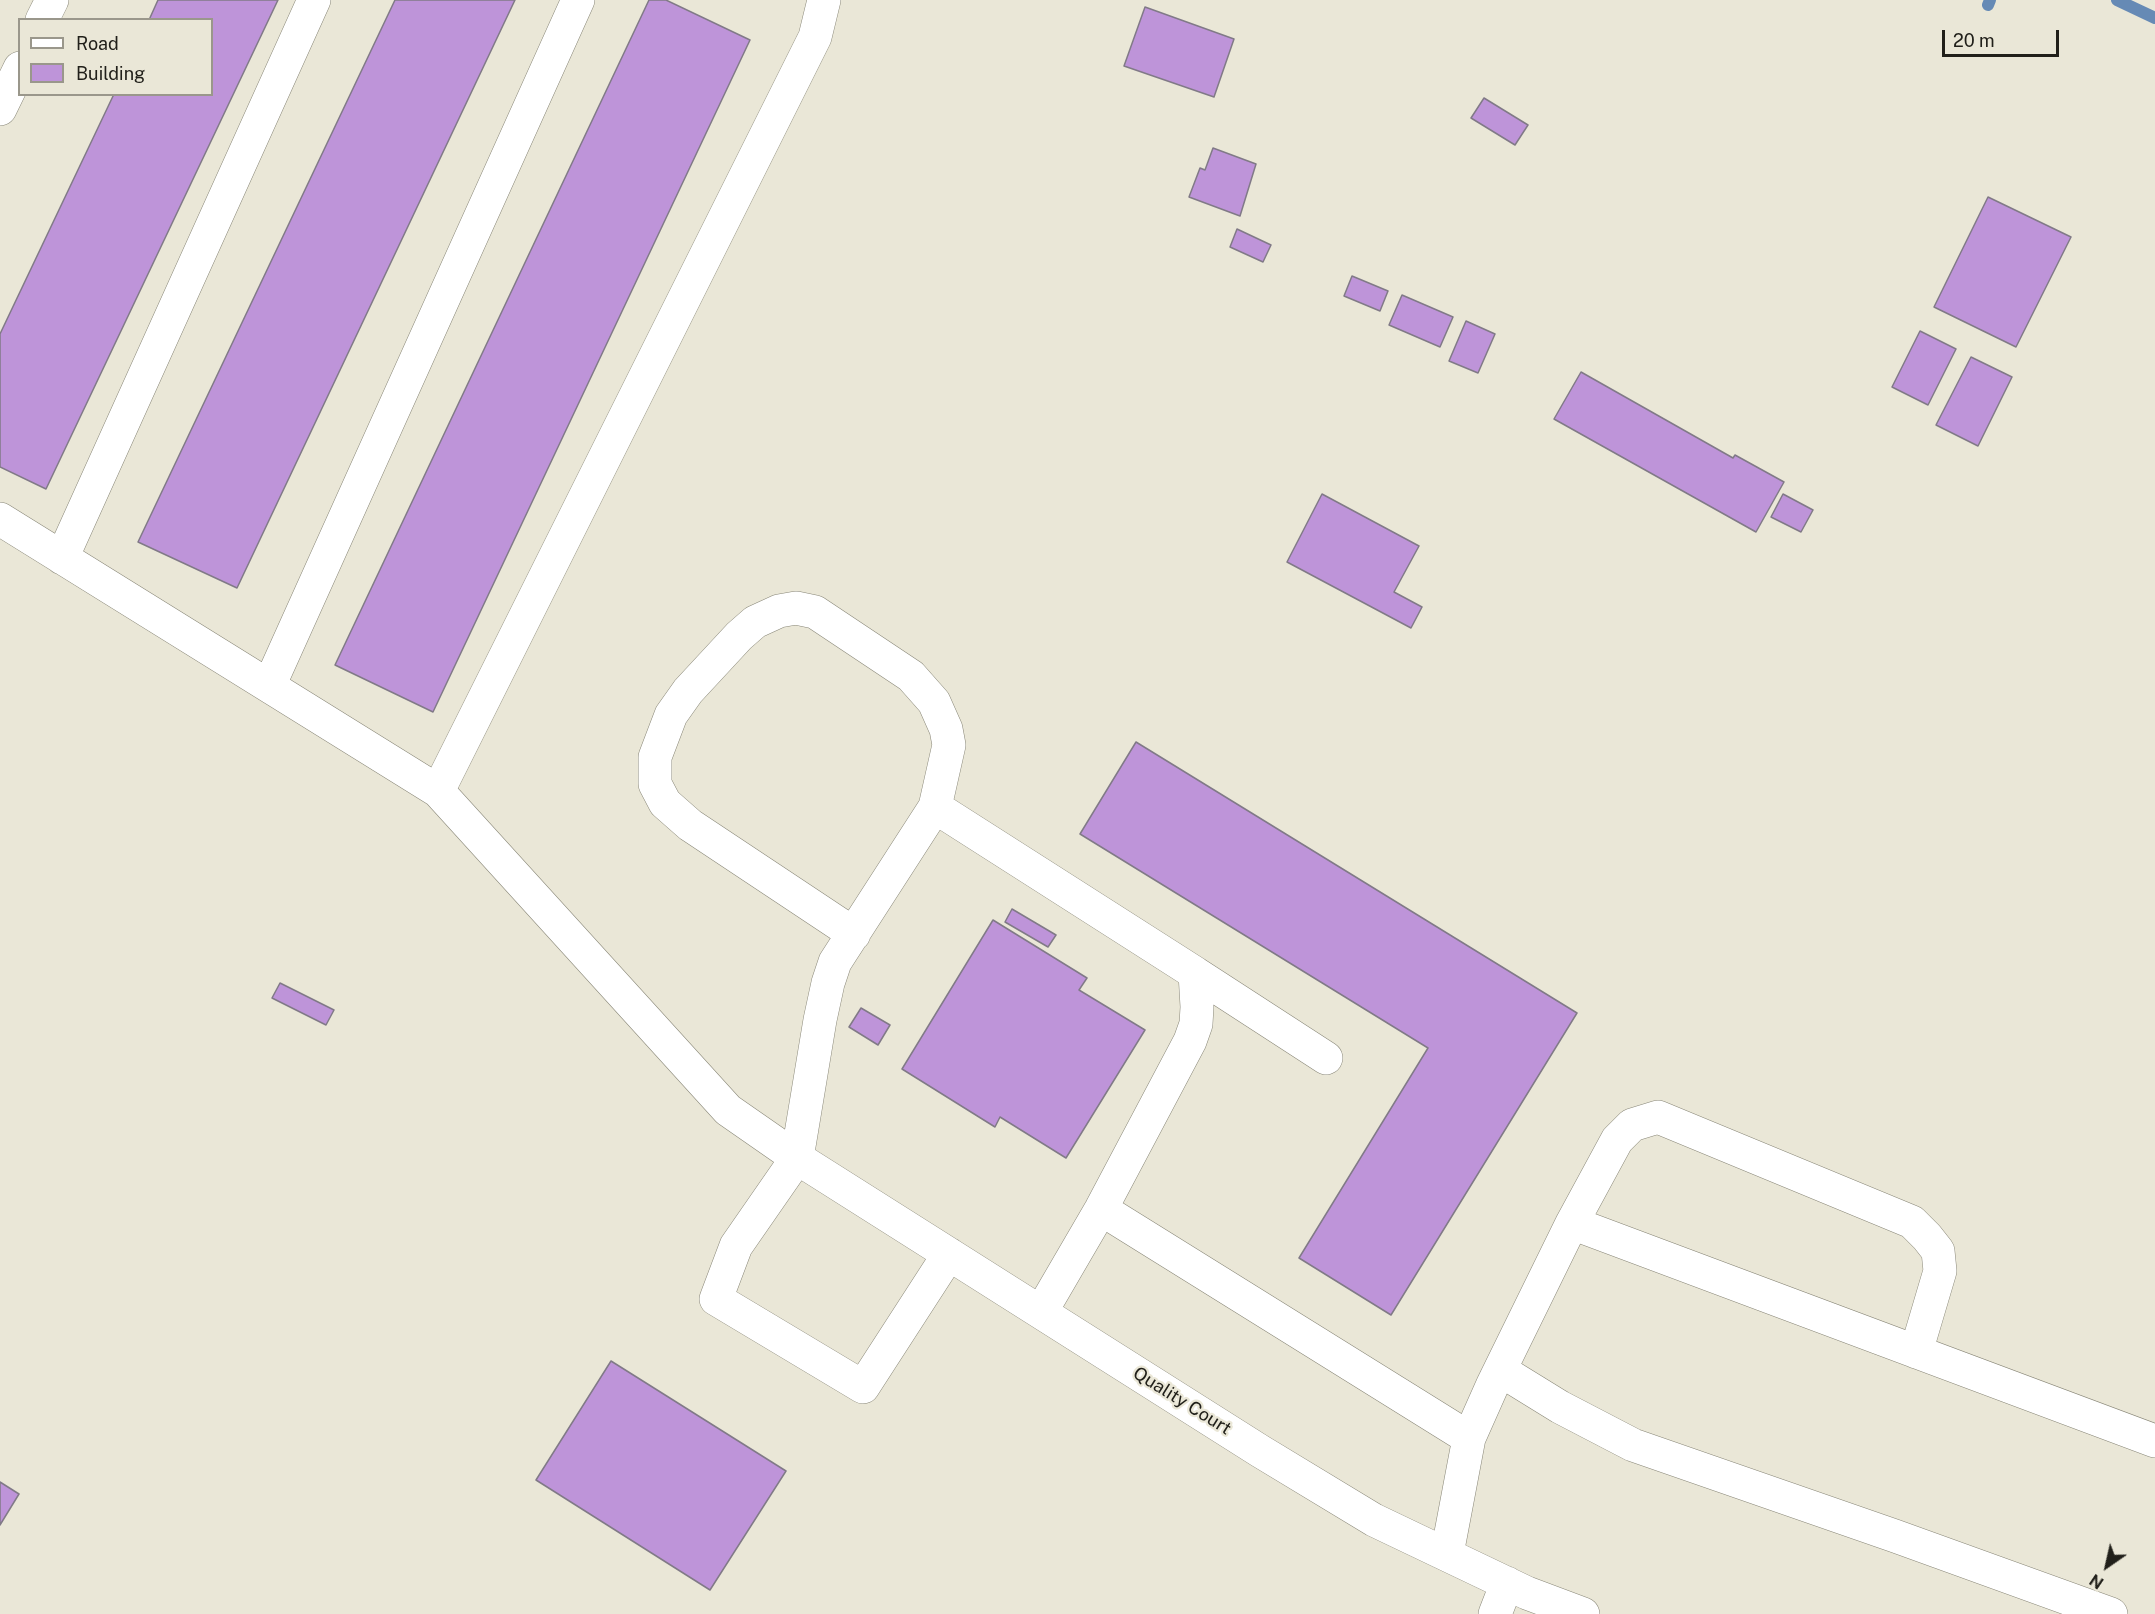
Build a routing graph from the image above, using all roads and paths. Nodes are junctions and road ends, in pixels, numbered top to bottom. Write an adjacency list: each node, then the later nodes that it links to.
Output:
1 (52, 0): 5 (street)
2 (314, 0): 9 (street)
3 (578, 0): 10 (street)
4 (824, 0): 11 (street)
5 (43, 18)
6 (18, 72): 7 (street)
7 (0, 109)
8 (0, 519): 9 (street, Quality Court)
9 (62, 558): 10 (street, Quality Court)
10 (269, 686): 11 (street, Quality Court)
11 (438, 792): 16 (street, Quality Court)
12 (935, 807): 13 (street); 13 (street); 14 (street)
13 (854, 934): 16 (street)
14 (1195, 973): 15 (street); 17 (street)
15 (1326, 1058)
16 (797, 1158): 19 (street, Quality Court); 19 (street)
17 (1101, 1209): 20 (street); 23 (street)
18 (1572, 1223): 21 (street); 21 (street); 22 (street)
19 (949, 1254): 20 (street, Quality Court)
20 (1041, 1312): 25 (street, Quality Court)
21 (1916, 1352): 24 (street)
22 (1500, 1370): 23 (street); 29 (street)
23 (1469, 1438): 25 (street)
24 (2155, 1441)
25 (1447, 1554): 26 (street, Quality Court)
26 (1507, 1583): 27 (street); 28 (street, Quality Court)
27 (1495, 1614)
28 (1583, 1614)
29 (2111, 1614)

